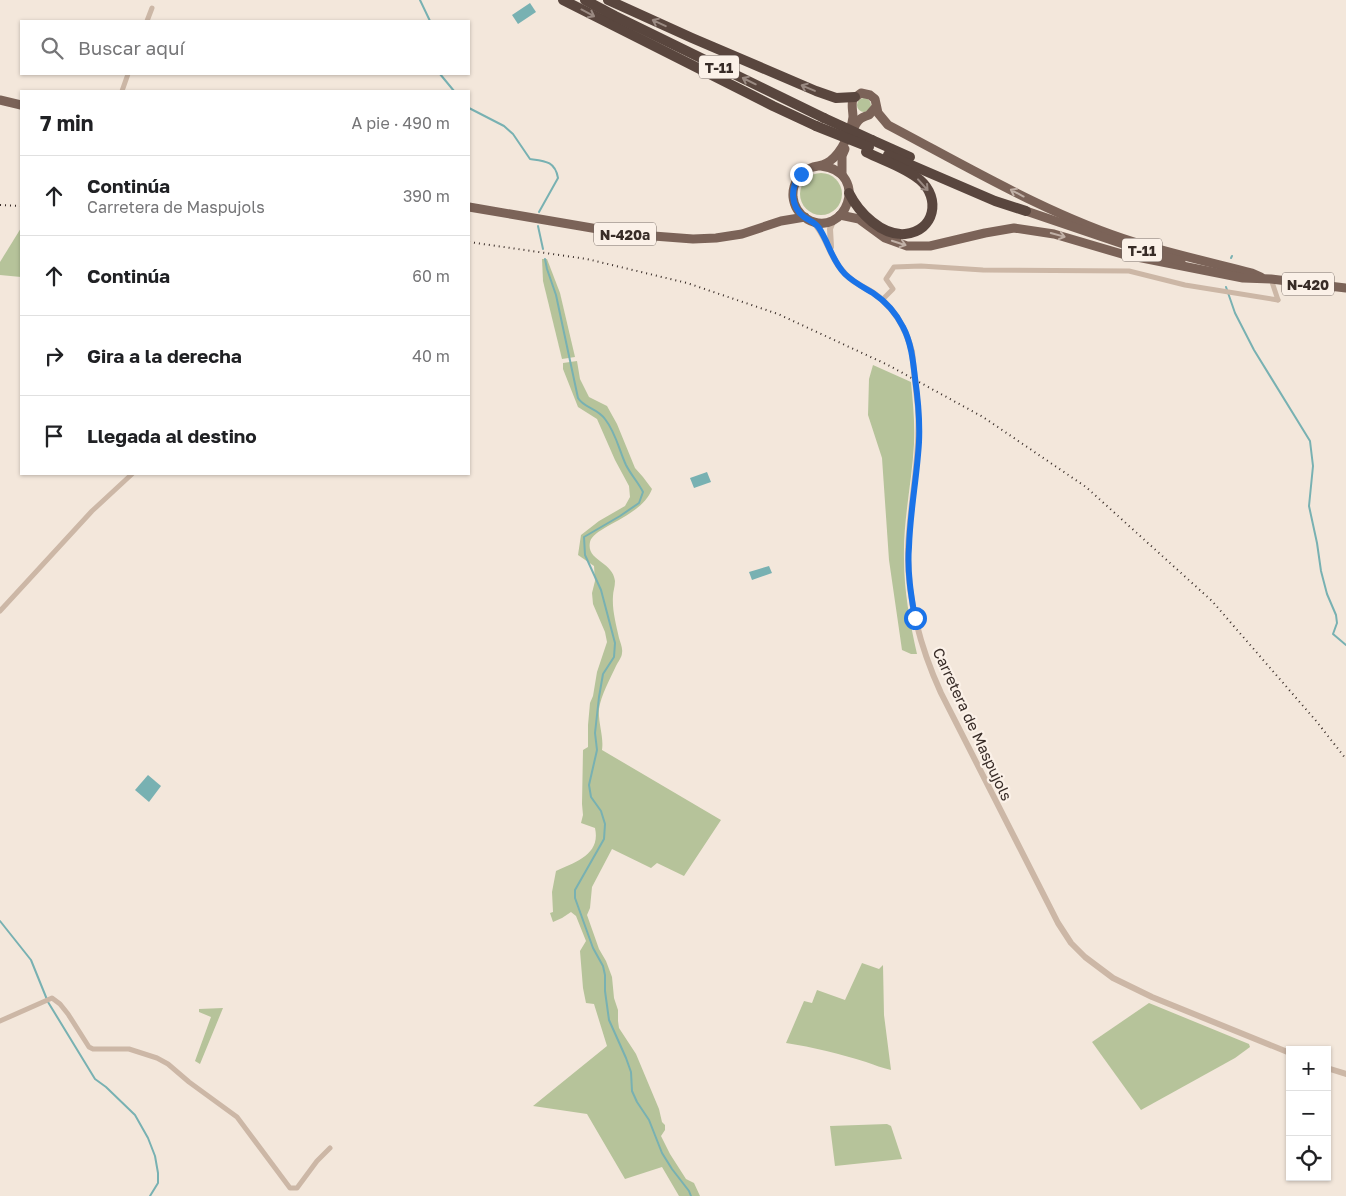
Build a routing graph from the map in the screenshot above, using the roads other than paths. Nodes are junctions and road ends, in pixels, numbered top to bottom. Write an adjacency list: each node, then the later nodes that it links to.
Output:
1 (563, 0): 6 (highway, T-11, one-way to 6)
2 (585, 0): 6 (highway, T-11)
3 (608, 0): 9 (highway, one-way to 3)
4 (152, 8): 5 (street)
5 (147, 20)
6 (614, 22): 15 (highway, T-11, one-way to 6, bridge); 15 (highway, T-11, bridge)
7 (128, 75): 8 (street)
8 (122, 90)
9 (855, 97): 12 (main road); 13 (main road)
10 (0, 100): 11 (main road)
11 (20, 105)
12 (875, 108): 14 (main road); 26 (main road, one-way to 12)
13 (854, 110): 14 (main road); 16 (main road)
14 (862, 116): 17 (main road)
15 (869, 147): 18 (highway, one-way to 18); 21 (highway, T-11)
16 (821, 166): 17 (main road); 19 (main road)
17 (842, 176): 18 (main road)
18 (850, 194): 22 (main road)
19 (794, 202): 23 (main road); 24 (main road)
20 (470, 207): 24 (main road, N-420a)
21 (1026, 211): 26 (main road, T-11)
22 (837, 217): 23 (main road); 25 (street); 26 (main road, one-way to 26)
23 (809, 219): 24 (main road, N-420a); 25 (street, Carretera de Maspujols)
24 (781, 221)
25 (832, 256): 28 (street, Carretera de Maspujols)
26 (1266, 278): 27 (main road, N-420); 28 (street)
27 (1346, 288)
28 (882, 300): 32 (street, Carretera de Maspujols, bridge)
29 (131, 475): 30 (street)
30 (2, 609)
31 (0, 1021): 35 (street)
32 (1286, 1051)
33 (1331, 1069): 34 (street)
34 (1346, 1074)
35 (330, 1148)

